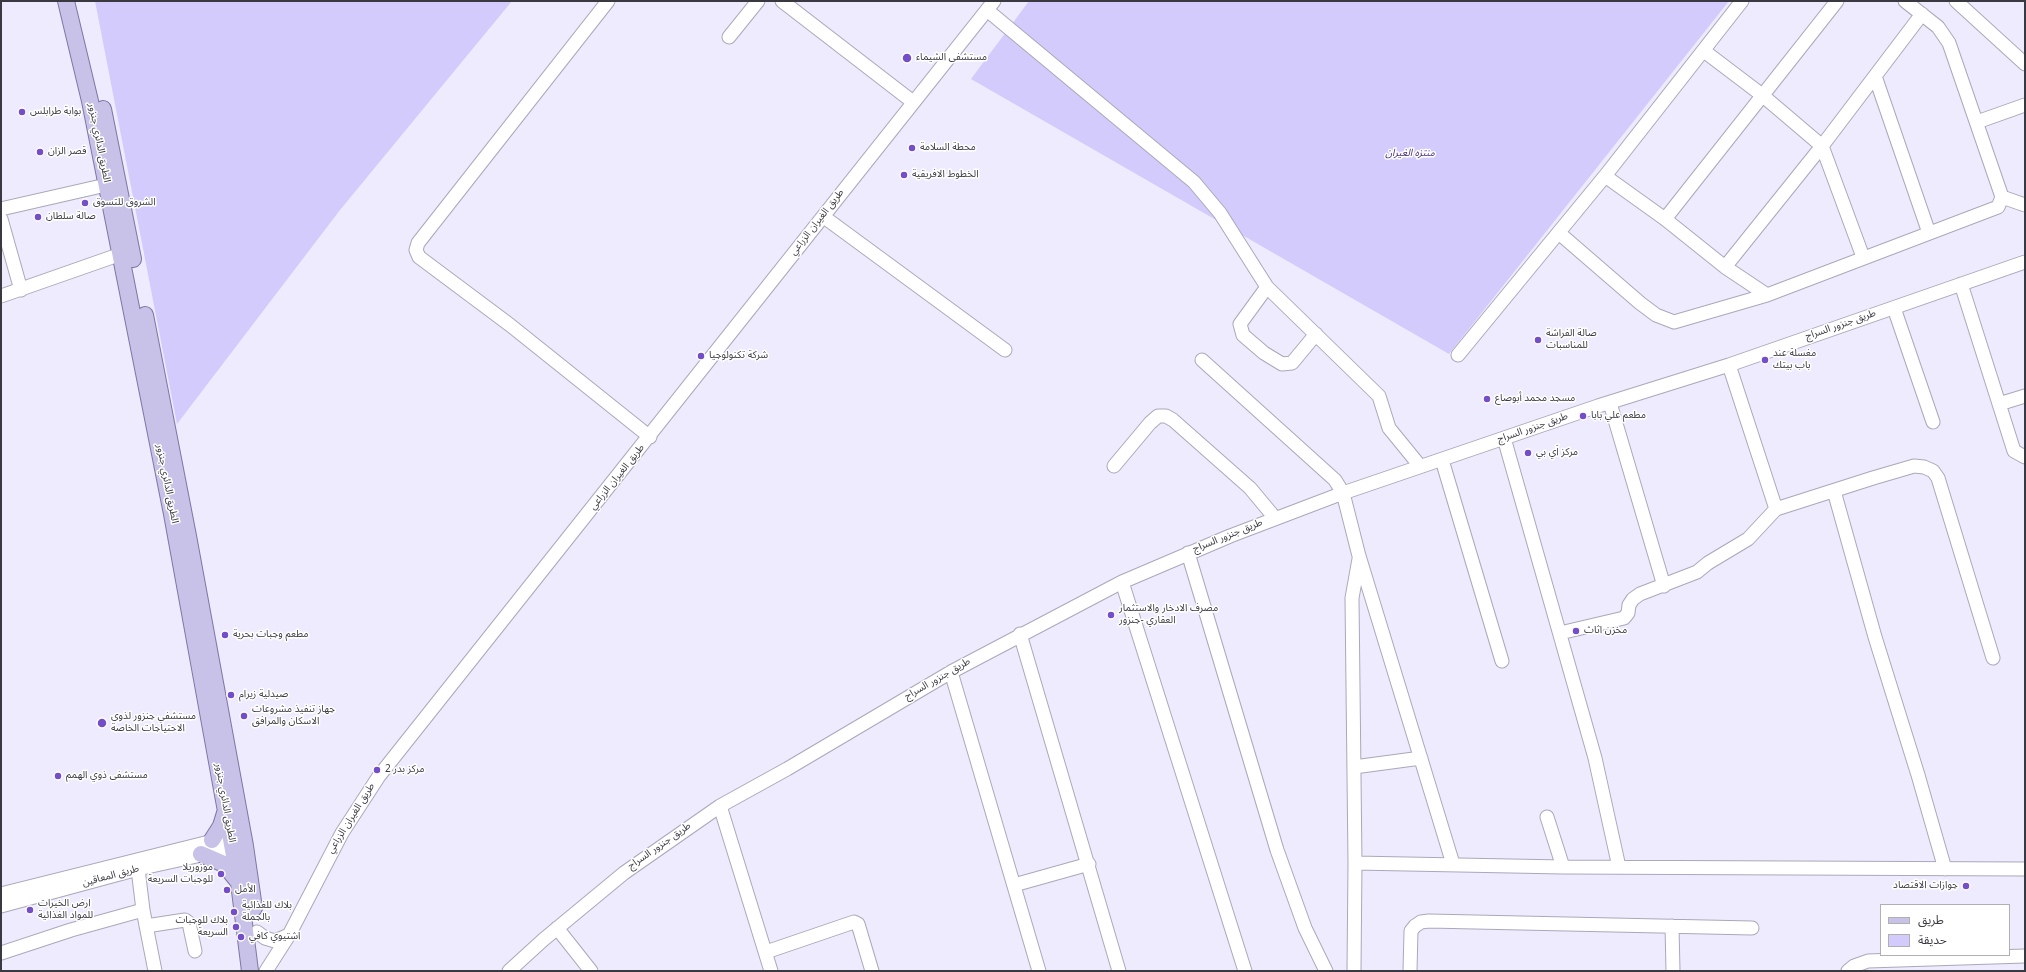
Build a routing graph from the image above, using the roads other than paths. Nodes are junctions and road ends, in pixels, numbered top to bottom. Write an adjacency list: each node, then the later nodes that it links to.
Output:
1 (66, 1): 22 (main road, الطريق الدائري جنزور)
2 (77, 1): 75 (main road, الطريق الدائري جنزور)
3 (608, 1): 50 (street)
4 (758, 1): 12 (street)
5 (782, 1): 17 (street)
6 (1742, 1): 13 (street)
7 (1837, 1): 16 (street)
8 (1904, 1): 11 (street)
9 (1956, 1): 14 (street)
10 (990, 6): 17 (street, طريق الغيران الزراعي); 36 (street)
11 (1922, 14): 15 (street); 19 (street)
12 (728, 36)
13 (1704, 51): 16 (street); 21 (street)
14 (2025, 64)
15 (1875, 76): 20 (street); 30 (street)
16 (1762, 95): 20 (street); 28 (street)
17 (914, 102): 26 (street, طريق الغيران الزراعي)
18 (2025, 105): 19 (street)
19 (1977, 122): 23 (street)
20 (1822, 146): 32 (street); 34 (street)
21 (1605, 176): 28 (street); 29 (street)
22 (106, 185): 25 (street); 31 (main road, الطريق الدائري جنزور)
23 (2002, 197): 24 (street); 30 (street)
24 (2024, 203)
25 (1, 209)
26 (824, 216): 42 (street); 50 (street, طريق الغيران الزراعي)
27 (1, 219): 37 (street)
28 (1665, 219): 34 (street)
29 (1559, 233): 38 (street); 43 (street)
30 (1930, 233): 32 (street)
31 (121, 254): 37 (street); 72 (main road, الطريق الدائري جنزور)
32 (1863, 257): 38 (street)
33 (2025, 262): 35 (street, طريق جنزور السراج)
34 (1725, 267): 38 (street)
35 (1961, 284): 40 (street, طريق جنزور السراج); 48 (street)
36 (1267, 287): 41 (street); 41 (street)
37 (21, 290): 39 (street)
38 (1767, 295)
39 (1, 296)
40 (1894, 308): 45 (street, طريق جنزور السراج); 49 (street)
41 (1316, 334): 55 (street)
42 (1005, 350)
43 (1458, 355)
44 (1202, 360): 57 (street)
45 (1729, 365): 47 (street, طريق جنزور السراج); 58 (street)
46 (2025, 396): 48 (street)
47 (1610, 403): 51 (street, طريق جنزور السراج); 63 (street)
48 (2000, 404): 52 (street)
49 (1933, 422)
50 (650, 437): 95 (street, طريق الغيران الزراعي)
51 (1504, 438): 53 (street, طريق جنزور السراج); 64 (street)
52 (2025, 457)
53 (1442, 460): 55 (street, طريق جنزور السراج); 67 (street)
54 (1114, 466): 59 (street)
55 (1420, 466): 57 (street, طريق جنزور السراج)
56 (1834, 490): 58 (street); 66 (street); 83 (street)
57 (1343, 493): 59 (street, طريق جنزور السراج); 61 (street)
58 (1776, 509): 63 (street)
59 (1274, 518): 60 (street, طريق جنزور السراج)
60 (1188, 553): 62 (street, طريق جنزور السراج); 111 (street)
61 (1359, 556): 69 (street); 70 (street)
62 (1122, 582): 65 (street, طريق جنزور السراج); 110 (street)
63 (1664, 586): 64 (street)
64 (1560, 633): 81 (street)
65 (1020, 634): 68 (street, طريق جنزور السراج); 78 (street)
66 (1993, 658)
67 (1502, 661)
68 (951, 672): 71 (street, طريق جنزور السراج); 86 (street)
69 (1420, 758): 70 (street); 79 (street)
70 (1354, 767): 77 (street)
71 (720, 806): 92 (street, طريق جنزور السراج); 97 (street)
72 (225, 810): 74 (main road); 75 (main road, الطريق الدائري جنزور)
73 (1547, 817): 80 (street)
74 (212, 840): 75 (street, طريق المعاقين); 87 (street, طريق المعاقين)
75 (238, 841): 76 (street, طريق المعاقين); 85 (main road, الطريق الدائري جنزور); 94 (main road, الطريق الدائري جنزور)
76 (201, 854): 82 (street, طريق المعاقين); 85 (main road)
77 (1355, 863): 79 (street); 112 (street)
78 (1089, 864): 86 (street); 109 (street)
79 (1452, 864): 80 (street)
80 (1563, 867): 81 (street)
81 (1619, 867): 83 (street)
82 (138, 869): 88 (street, طريق المعاقين); 89 (street)
83 (1945, 869): 84 (street)
84 (2025, 869)
85 (239, 883): 101 (main road, الطريق الدائري جنزور)
86 (1014, 884): 108 (street)
87 (1, 894)
88 (1, 906)
89 (143, 910): 90 (street); 98 (street)
90 (146, 926): 96 (street); 100 (street)
91 (1672, 926): 93 (street); 113 (street); 114 (street)
92 (557, 928): 104 (street, طريق جنزور السراج); 105 (street)
93 (1752, 928)
94 (258, 932): 95 (street); 102 (main road, الطريق الدائري جنزور)
95 (289, 935): 103 (street, طريق الغيران الزراعي)
96 (195, 951)
97 (766, 952): 106 (street); 107 (street)
98 (1, 953)
99 (2025, 956): 115 (street)
100 (155, 971)
101 (250, 971)
102 (261, 971)
103 (266, 971)
104 (509, 971)
105 (591, 971)
106 (771, 971)
107 (872, 971)
108 (1039, 971)
109 (1120, 971)
110 (1246, 971)
111 (1326, 971)
112 (1354, 971)
113 (1410, 971)
114 (1673, 971)
115 (1848, 971)

